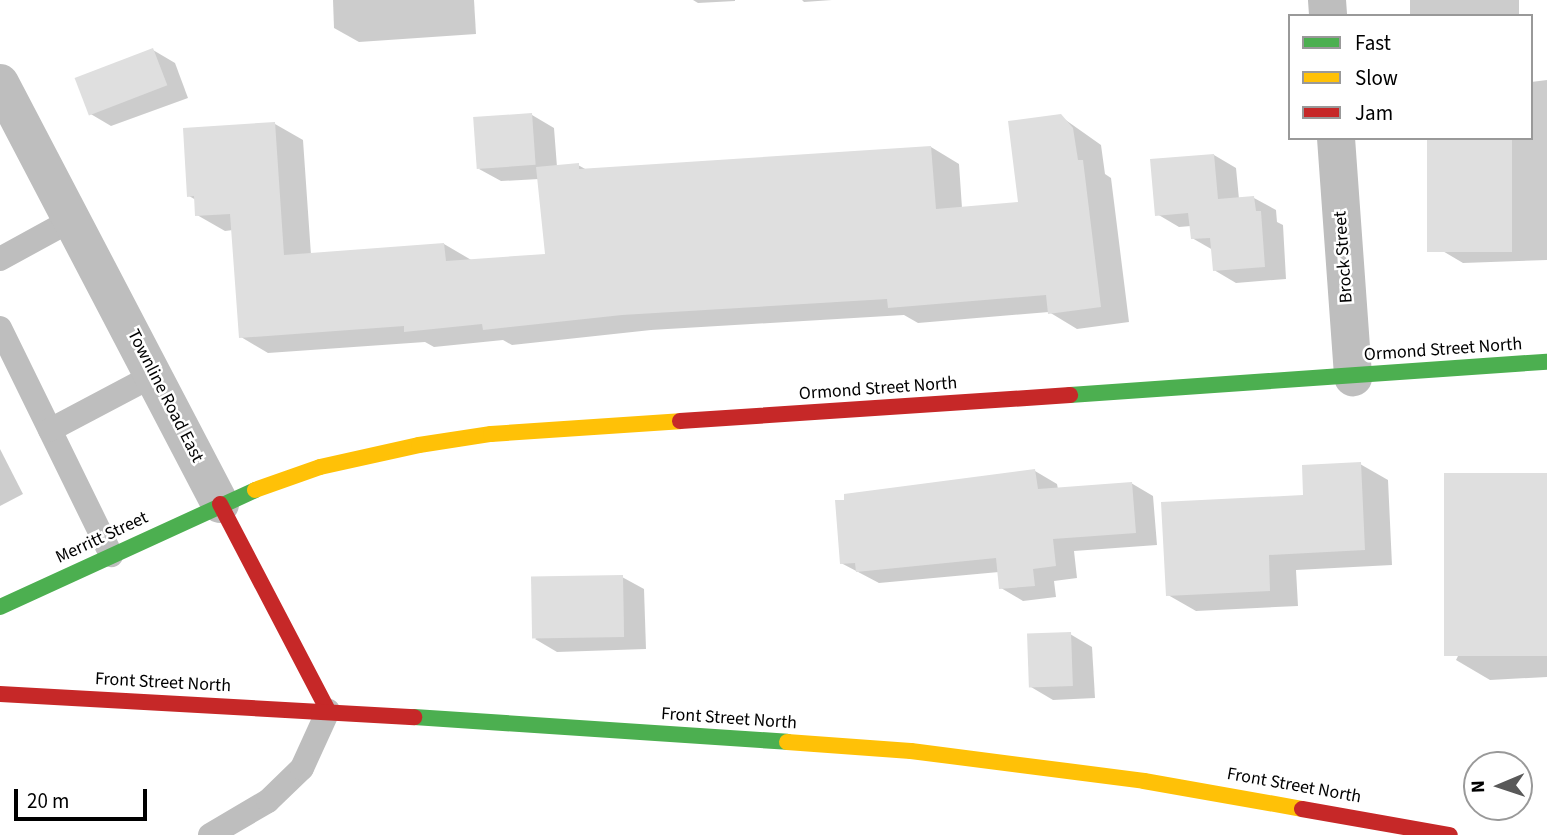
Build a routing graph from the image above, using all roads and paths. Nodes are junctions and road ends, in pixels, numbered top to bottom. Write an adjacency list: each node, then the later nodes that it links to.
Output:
1 (0, 83): 3 (street, Townline Road East)
2 (1336, 140): 8 (street, Brock Street)
3 (73, 219): 4 (lane); 7 (street, Townline Road East)
4 (0, 259)
5 (0, 328): 9 (lane)
6 (1547, 362): 8 (street, Ormond Street North)
7 (154, 375): 9 (lane); 10 (street, Townline Road East)
8 (1353, 377): 10 (street, Ormond Street North)
9 (50, 430): 11 (lane)
10 (220, 504): 11 (street, Merritt Street); 14 (street, Townline Road East)
11 (111, 555): 12 (street, Merritt Street)
12 (0, 607)
13 (0, 694): 14 (street, Front Street North)
14 (328, 711): 15 (lane); 16 (street, Front Street North)
15 (210, 835)
16 (1450, 835)

